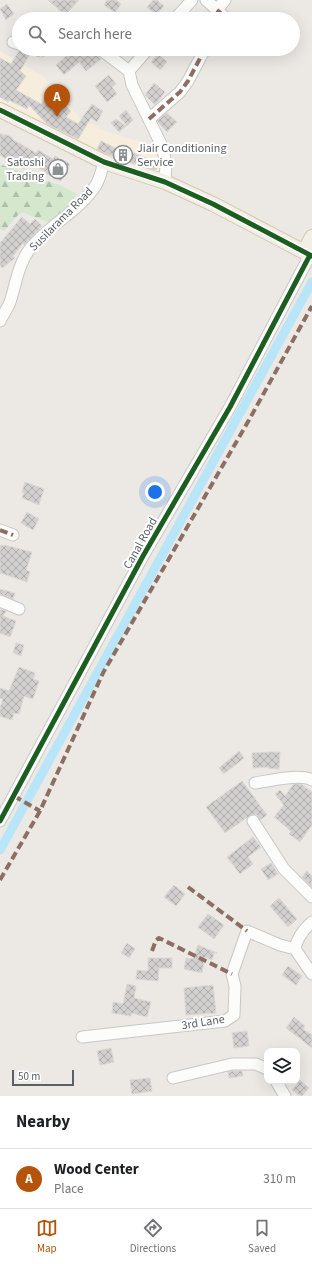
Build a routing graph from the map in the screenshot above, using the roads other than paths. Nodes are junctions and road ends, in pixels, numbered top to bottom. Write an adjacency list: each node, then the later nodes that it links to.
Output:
1 (192, 0): 5 (street)
2 (206, 0): 4 (street)
3 (226, 0): 4 (street)
4 (217, 10)
5 (181, 12)
6 (109, 56): 9 (street)
7 (142, 56): 9 (street)
8 (202, 56): 11 (street)
9 (129, 71): 11 (street)
10 (0, 110): 12 (main road)
11 (149, 119): 13 (street)
12 (104, 162): 13 (main road); 16 (street, Susilarama Road)
13 (165, 182): 15 (main road)
14 (312, 237): 15 (main road)
15 (309, 254): 23 (street, Canal Road)
16 (0, 321)
17 (0, 530): 18 (street)
18 (13, 536)
19 (0, 601): 20 (street)
20 (19, 610)
21 (312, 780): 22 (street)
22 (255, 783)
23 (0, 821)
24 (253, 822): 25 (street)
25 (312, 897)
26 (312, 922): 27 (street)
27 (295, 949): 28 (street); 29 (street, 3rd Lane)
28 (312, 974)
29 (82, 1036)
30 (264, 1068): 31 (street)
31 (173, 1078)
32 (278, 1084): 33 (street)
33 (285, 1096)

